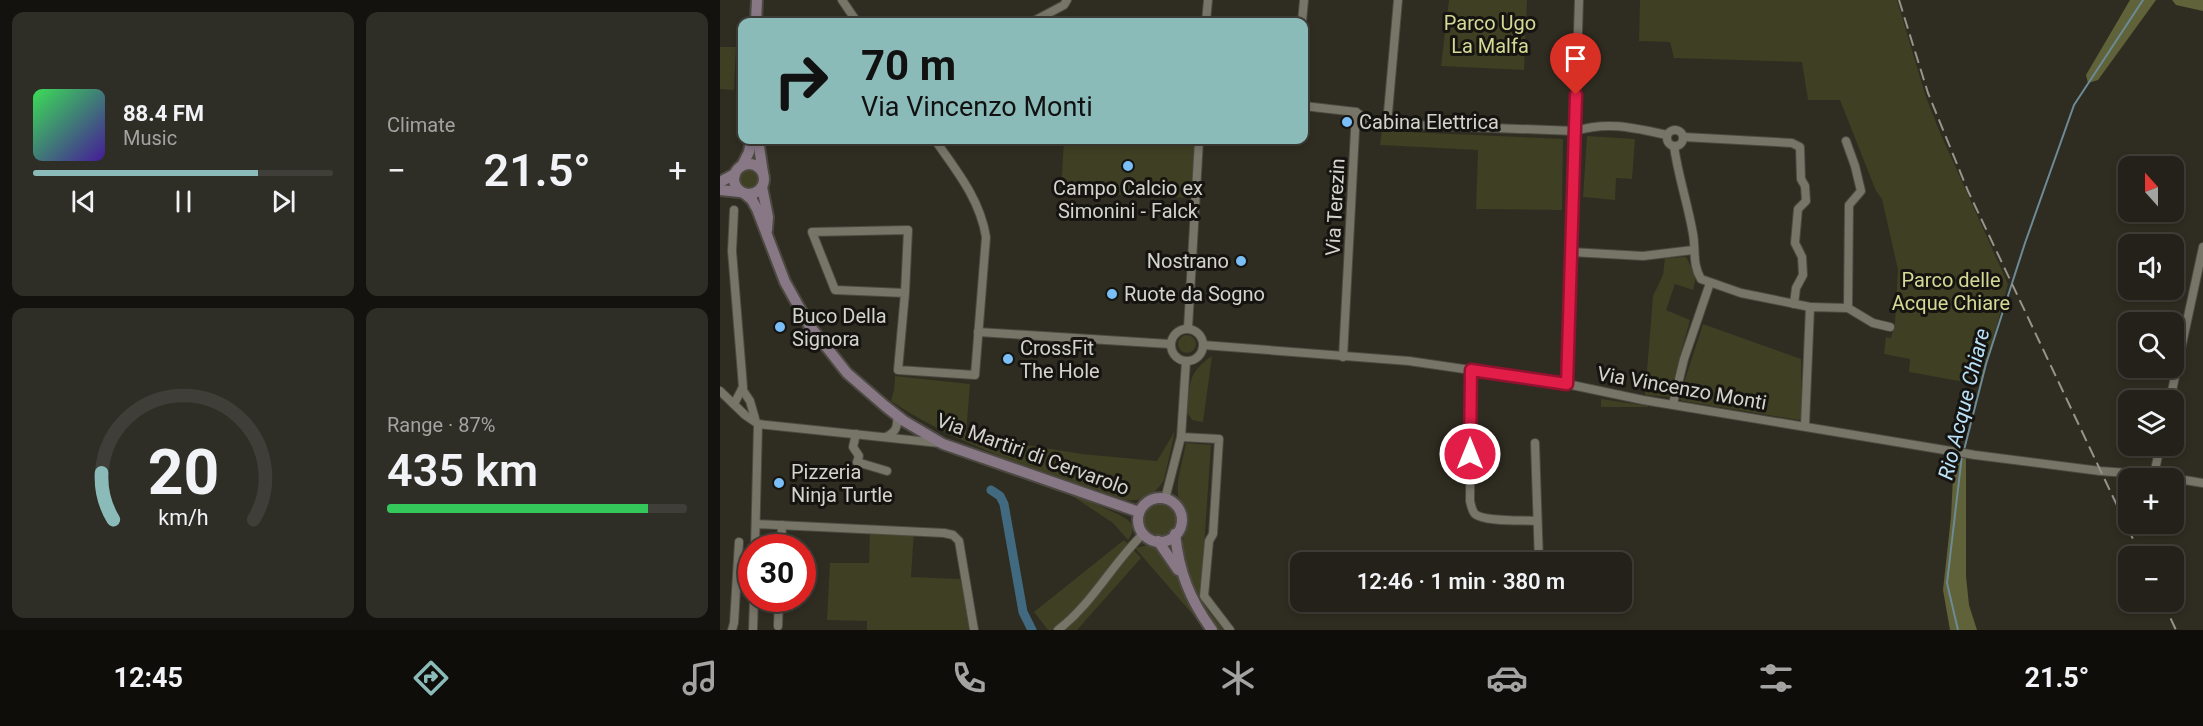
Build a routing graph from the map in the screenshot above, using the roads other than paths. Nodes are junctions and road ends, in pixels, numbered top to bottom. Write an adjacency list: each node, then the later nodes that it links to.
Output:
1 (757, 0): 8 (main road)
2 (842, 0): 9 (street)
3 (1067, 0): 10 (street)
4 (1208, 0): 11 (street)
5 (1304, 0): 12 (street)
6 (1398, 0): 15 (street)
7 (1579, 0): 16 (street)
8 (756, 18)
9 (854, 18)
10 (1040, 18)
11 (1206, 18)
12 (1302, 18)
13 (1308, 106): 14 (street)
14 (1356, 112): 15 (street); 46 (street, Via Terezin)
15 (1387, 124): 16 (street)
16 (1575, 131): 17 (street); 35 (street)
17 (1667, 135): 18 (street); 24 (street)
18 (1684, 137): 24 (street); 38 (street)
19 (1846, 141): 40 (street)
20 (750, 144): 25 (main road)
21 (759, 144): 26 (main road, Via Martiri di Cervarolo)
22 (938, 144): 43 (street)
23 (1199, 144): 42 (street)
24 (1674, 146): 34 (street)
25 (739, 170): 26 (main road); 27 (main road); 30 (main road, Via Martiri di Cervarolo)
26 (763, 173): 28 (main road, Via Martiri di Cervarolo)
27 (720, 182)
28 (762, 188): 30 (main road); 32 (main road, Via Martiri di Cervarolo)
29 (720, 190): 30 (main road)
30 (742, 193): 32 (main road, Via Martiri di Cervarolo)
31 (734, 210): 50 (street)
32 (767, 230): 55 (main road, Via Martiri di Cervarolo)
33 (2203, 247): 51 (street)
34 (1693, 250): 35 (street); 36 (street)
35 (1571, 252): 49 (street)
36 (1710, 283): 38 (street); 54 (street)
37 (905, 293): 37 (street); 43 (street)
38 (1794, 304): 39 (street)
39 (1810, 308): 40 (street); 57 (street)
40 (1848, 308): 41 (street)
41 (1890, 327)
42 (1188, 328): 44 (street); 45 (street)
43 (978, 332): 44 (street)
44 (1170, 344): 47 (street)
45 (1203, 345): 46 (street, Via Vincenzo Monti); 47 (street)
46 (1343, 357): 48 (street, Via Vincenzo Monti)
47 (1186, 361): 60 (street)
48 (1471, 370): 49 (street, Via Vincenzo Monti); 69 (street)
49 (1567, 384): 54 (street, Via Vincenzo Monti)
50 (742, 389): 53 (street); 56 (street)
51 (2172, 390)
52 (720, 391): 53 (street)
53 (734, 404): 56 (street)
54 (1673, 404): 57 (street, Via Vincenzo Monti)
55 (897, 416): 59 (street); 62 (main road, Via Martiri di Cervarolo)
56 (757, 423): 58 (street); 70 (street)
57 (1805, 425): 64 (street, Via Vincenzo Monti)
58 (856, 434): 59 (street); 63 (street)
59 (886, 437): 62 (street)
60 (1181, 437): 67 (street); 88 (street)
61 (1535, 443): 69 (street)
62 (943, 444): 68 (main road, Via Martiri di Cervarolo)
63 (887, 471)
64 (2118, 472)
65 (2184, 480): 66 (street, Via Vincenzo Monti)
66 (2203, 483)
67 (1165, 499): 68 (main road, Via Martiri di Cervarolo); 75 (main road)
68 (1139, 512): 74 (main road, Via Martiri di Cervarolo)
69 (1537, 521): 77 (street)
70 (756, 524): 71 (street); 72 (street)
71 (782, 525): 73 (street); 85 (street)
72 (756, 534)
73 (782, 534)
74 (1143, 534): 76 (main road); 86 (street)
75 (1175, 534): 76 (main road); 79 (main road)
76 (1158, 541): 79 (main road)
77 (1539, 552)
78 (738, 558): 83 (street)
79 (1183, 578): 87 (main road)
80 (754, 612): 84 (street)
81 (778, 612): 82 (street)
82 (777, 626)
83 (732, 630)
84 (753, 630)
85 (974, 630)
86 (1058, 630)
87 (1212, 630)
88 (1230, 630)

